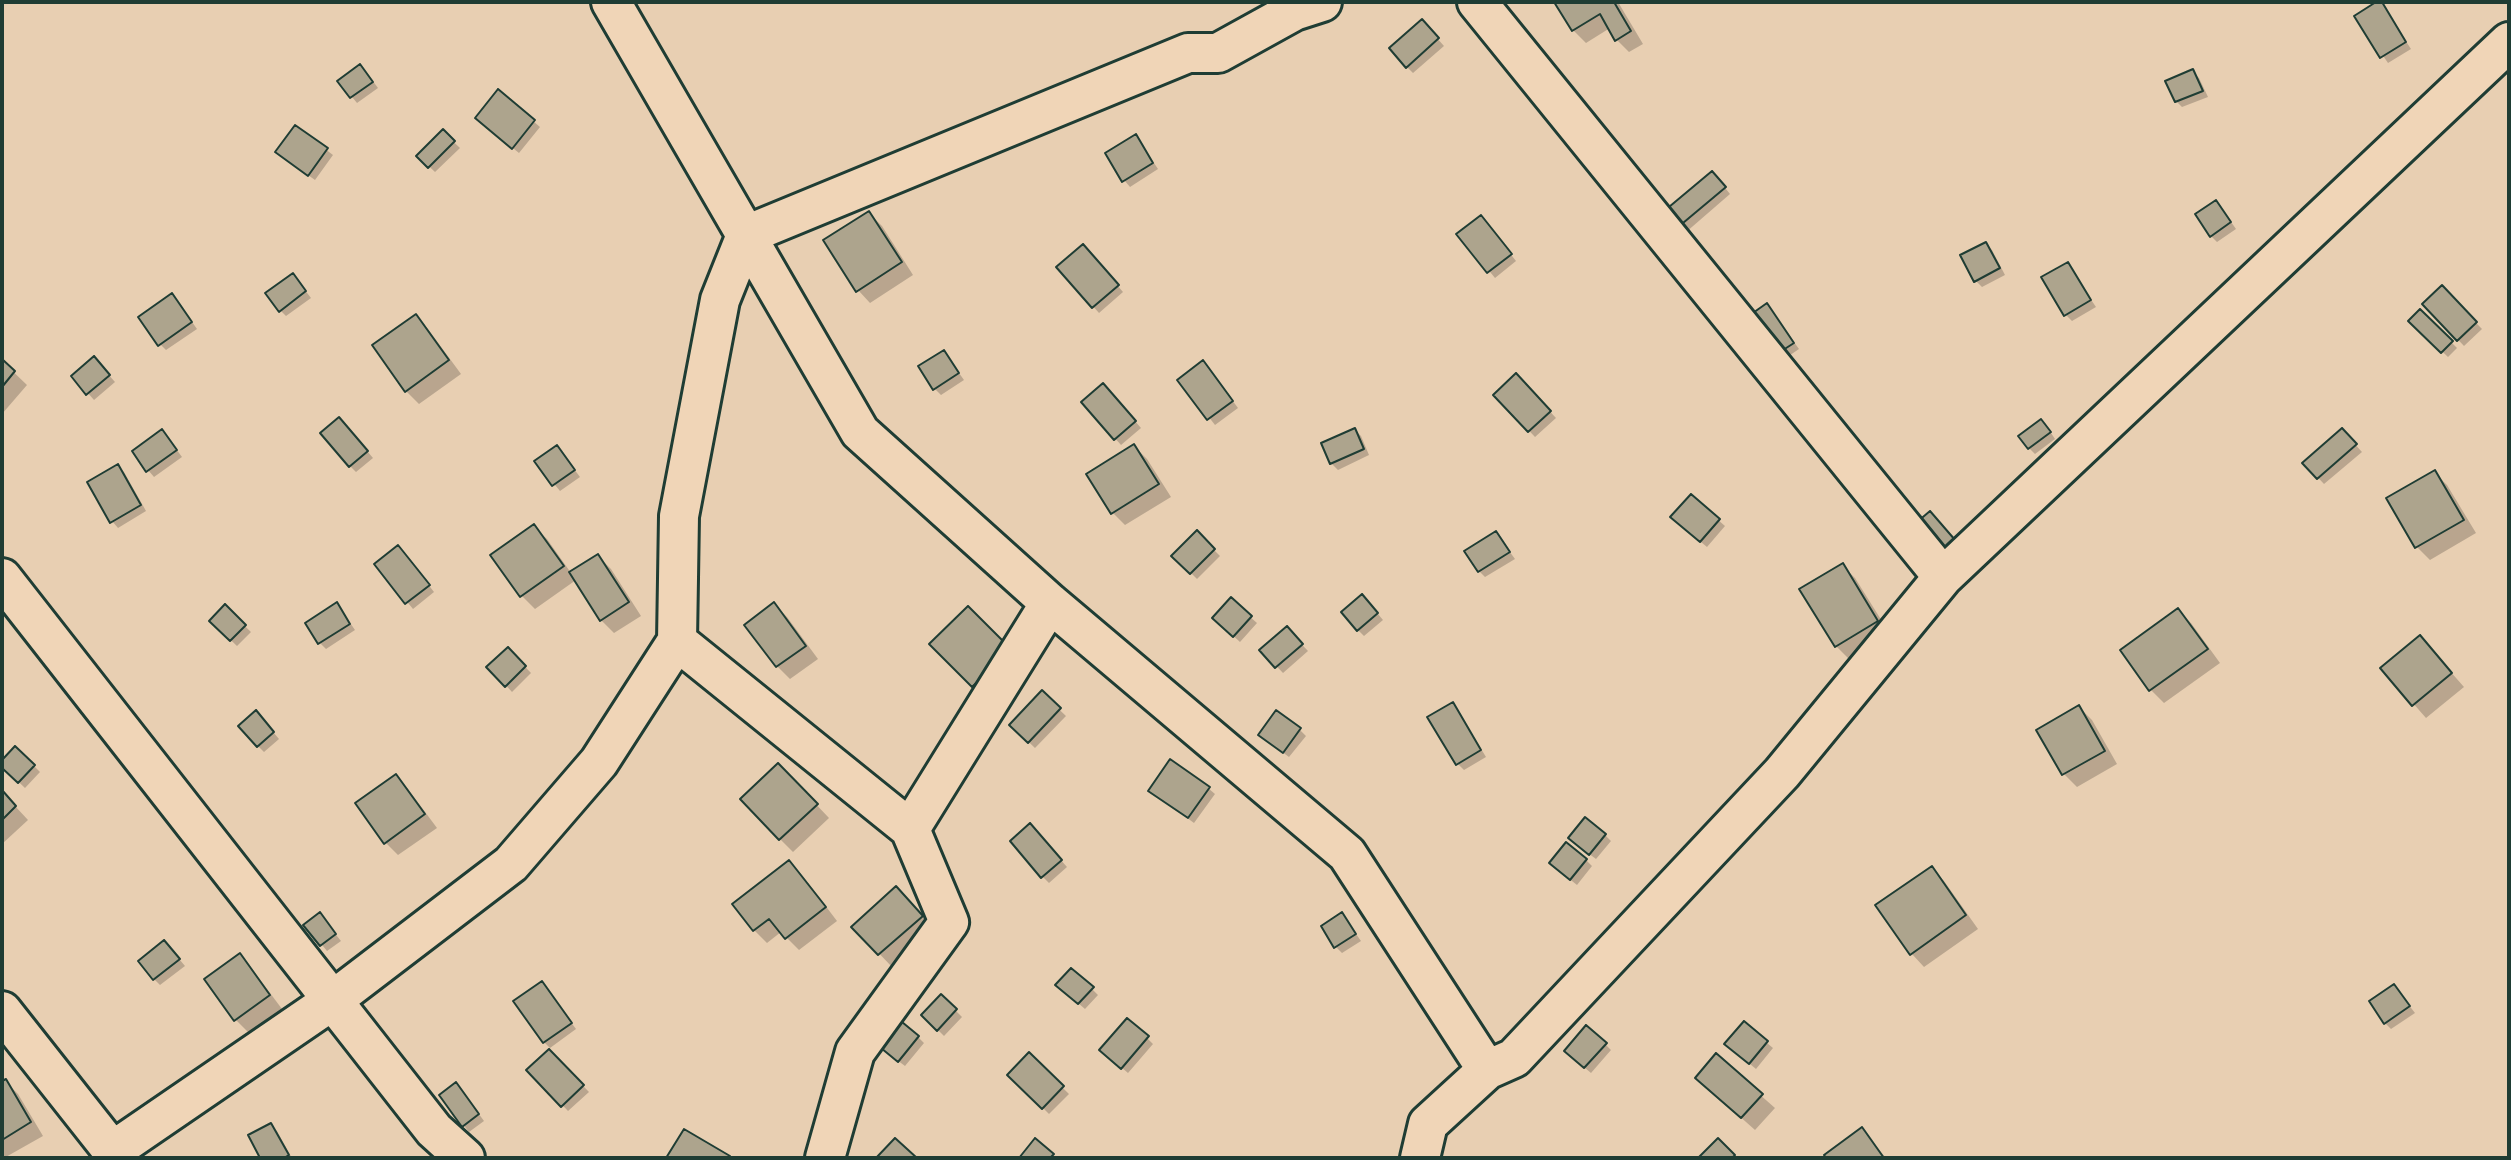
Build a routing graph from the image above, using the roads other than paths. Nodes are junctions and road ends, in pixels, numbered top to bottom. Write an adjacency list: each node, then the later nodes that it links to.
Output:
1 (611, 2): 5 (street)
2 (1322, 2): 5 (street)
3 (1477, 2): 7 (street)
4 (2509, 42): 7 (street)
5 (746, 235): 8 (street); 9 (street)
6 (2, 578): 11 (street)
7 (1944, 578): 13 (street)
8 (1050, 603): 10 (street); 13 (street)
9 (677, 641): 10 (street); 11 (street)
10 (910, 829): 16 (street)
11 (334, 1000): 14 (street); 15 (street)
12 (2, 1011): 14 (street)
13 (1487, 1069): 17 (street)
14 (116, 1154)
15 (464, 1158)
16 (825, 1158)
17 (1420, 1158)

